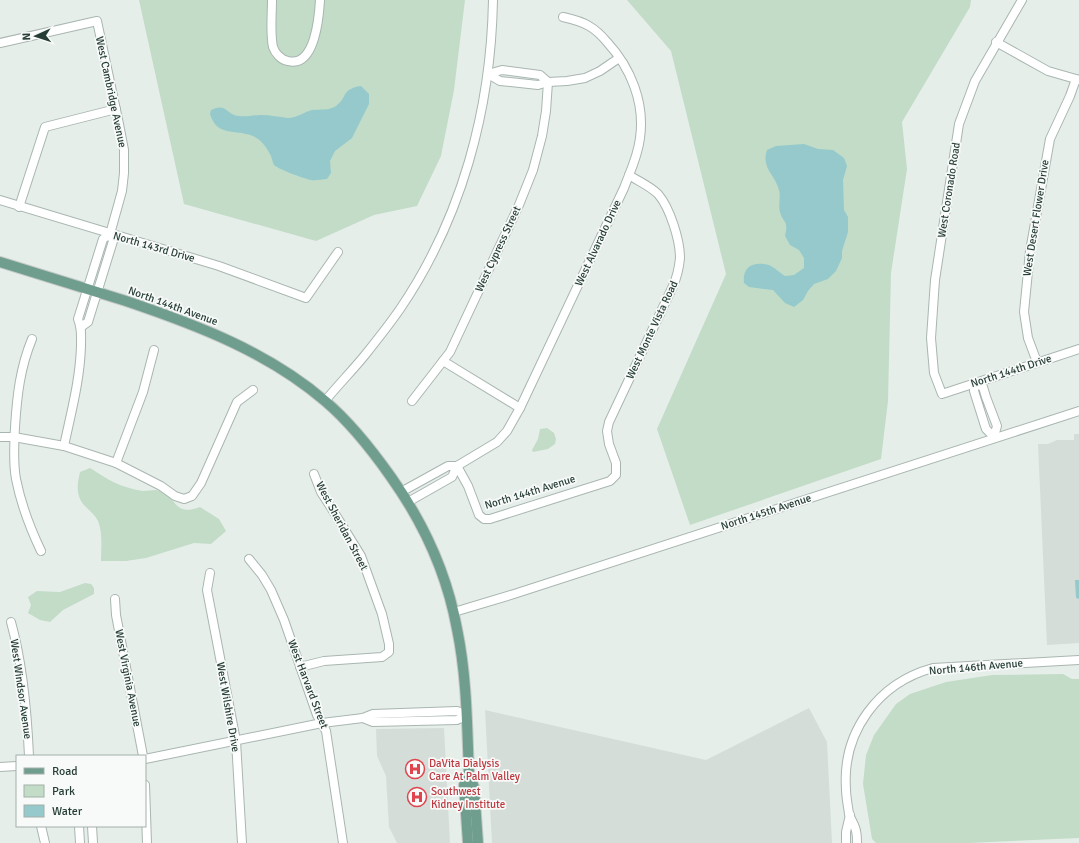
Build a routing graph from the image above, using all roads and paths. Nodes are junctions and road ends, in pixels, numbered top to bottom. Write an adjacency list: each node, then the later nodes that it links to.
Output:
1 (272, 0): 2 (street)
2 (320, 0)
3 (493, 0): 9 (street)
4 (1022, 0): 6 (street, West Coronado Road)
5 (563, 17): 8 (street, West Alvarado Drive)
6 (996, 42): 10 (street); 29 (street, West Coronado Road)
7 (0, 43): 12 (street, West Cambridge Avenue)
8 (619, 58): 11 (street); 13 (street, West Alvarado Drive)
9 (488, 74): 11 (street); 30 (street)
10 (1078, 80): 26 (street, West Desert Flower Drive)
11 (548, 82): 25 (street, West Cypress Street)
12 (116, 109): 15 (street); 16 (street, West Cambridge Avenue)
13 (629, 175): 32 (street, West Alvarado Drive); 41 (street, West Monte Vista Road)
14 (0, 200): 15 (street, North 143rd Drive)
15 (19, 207): 16 (street, North 143rd Drive)
16 (110, 234): 17 (street, North 143rd Drive); 18 (street, West Cambridge Avenue); 19 (street, West Cambridge Avenue)
17 (338, 252)
18 (99, 254): 19 (street); 21 (street, West Cambridge Avenue)
19 (108, 257): 21 (street, West Cambridge Avenue)
20 (0, 262): 21 (main road, North 144th Avenue)
21 (93, 290): 30 (main road, North 144th Avenue); 37 (street, West Cambridge Avenue)
22 (32, 339): 35 (street)
23 (1079, 349): 26 (street, North 144th Drive)
24 (154, 350): 38 (street)
25 (443, 361): 31 (street, West Cypress Street); 32 (street)
26 (1037, 362): 27 (street, North 144th Drive)
27 (975, 383): 29 (street, North 144th Drive); 36 (street)
28 (253, 390): 38 (street)
29 (942, 394)
30 (325, 401): 42 (main road, North 144th Avenue)
31 (412, 401)
32 (520, 408): 39 (street, West Alvarado Drive)
33 (1079, 411): 36 (street, North 145th Avenue)
34 (0, 437): 35 (street)
35 (14, 437): 37 (street); 44 (street)
36 (994, 437): 48 (street, North 145th Avenue)
37 (64, 446): 38 (street)
38 (116, 464)
39 (457, 466): 41 (street, North 144th Avenue); 42 (street, West Alvarado Drive); 43 (street, West Alvarado Drive)
40 (314, 474): 51 (street, West Sheridan Street)
41 (616, 475)
42 (402, 492): 43 (main road, North 144th Avenue)
43 (408, 502): 48 (main road, North 144th Avenue)
44 (41, 551)
45 (249, 559): 51 (street, West Harvard Street)
46 (210, 573): 54 (street, West Wilshire Drive)
47 (115, 599): 56 (street, West Virginia Avenue)
48 (454, 612): 52 (main road, North 144th Avenue)
49 (11, 622): 55 (street, West Windsor Avenue)
50 (1079, 660): 62 (street, North 146th Avenue)
51 (300, 667): 53 (street, West Harvard Street)
52 (467, 715): 53 (street); 60 (main road, North 144th Avenue)
53 (322, 723): 54 (street); 71 (street, West Harvard Street)
54 (236, 740): 57 (street); 70 (street, West Wilshire Drive)
55 (29, 755)
56 (143, 755)
57 (146, 759)
58 (16, 766): 59 (street)
59 (0, 767)
60 (469, 775): 72 (main road); 73 (main road)
61 (146, 814): 69 (street)
62 (850, 815): 74 (street); 75 (street)
63 (41, 827): 66 (street)
64 (79, 827): 67 (street)
65 (92, 827): 68 (street)
66 (45, 843)
67 (80, 843)
68 (93, 843)
69 (147, 843)
70 (242, 843)
71 (343, 843)
72 (468, 843)
73 (478, 843)
74 (846, 843)
75 (857, 843)

